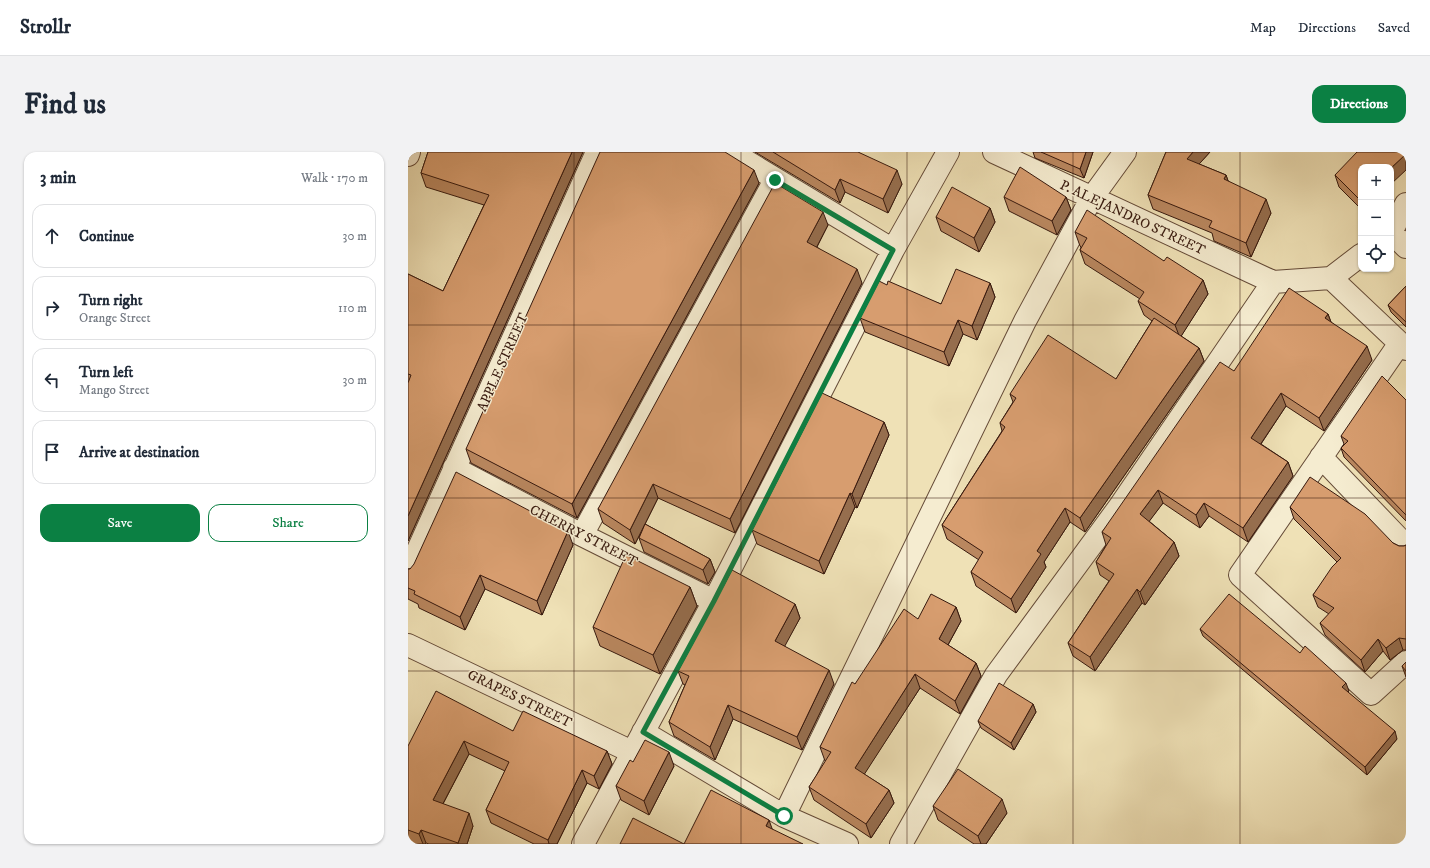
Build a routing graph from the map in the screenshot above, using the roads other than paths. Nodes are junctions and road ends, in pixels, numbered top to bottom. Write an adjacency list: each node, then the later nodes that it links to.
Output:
1 (597, 152): 18 (street, APPLE STREET)
2 (731, 152): 6 (street)
3 (948, 152): 12 (street)
4 (994, 152): 7 (street, P. ALEJANDRO STREET)
5 (1125, 152): 7 (street)
6 (775, 180): 12 (street); 19 (street)
7 (1091, 199): 15 (street, P. ALEJANDRO STREET); 27 (street)
8 (1406, 204): 9 (street)
9 (1394, 226)
10 (1394, 235): 11 (street)
11 (1406, 247)
12 (893, 250): 22 (street)
13 (1358, 257): 14 (street)
14 (1331, 278): 15 (street); 16 (street)
15 (1272, 282): 30 (street)
16 (1403, 346): 17 (street)
17 (1321, 458): 20 (street); 24 (street)
18 (454, 468): 19 (street, CHERRY STREET); 21 (street, APPLE STREET)
19 (582, 536): 22 (street, CHERRY STREET)
20 (1406, 546)
21 (408, 572)
22 (714, 601): 25 (street)
23 (408, 645): 26 (street, GRAPES STREET)
24 (1406, 662)
25 (643, 732): 26 (street); 27 (street)
26 (632, 752): 28 (street)
27 (784, 816): 29 (street)
28 (583, 844)
29 (847, 844)
30 (901, 844)

